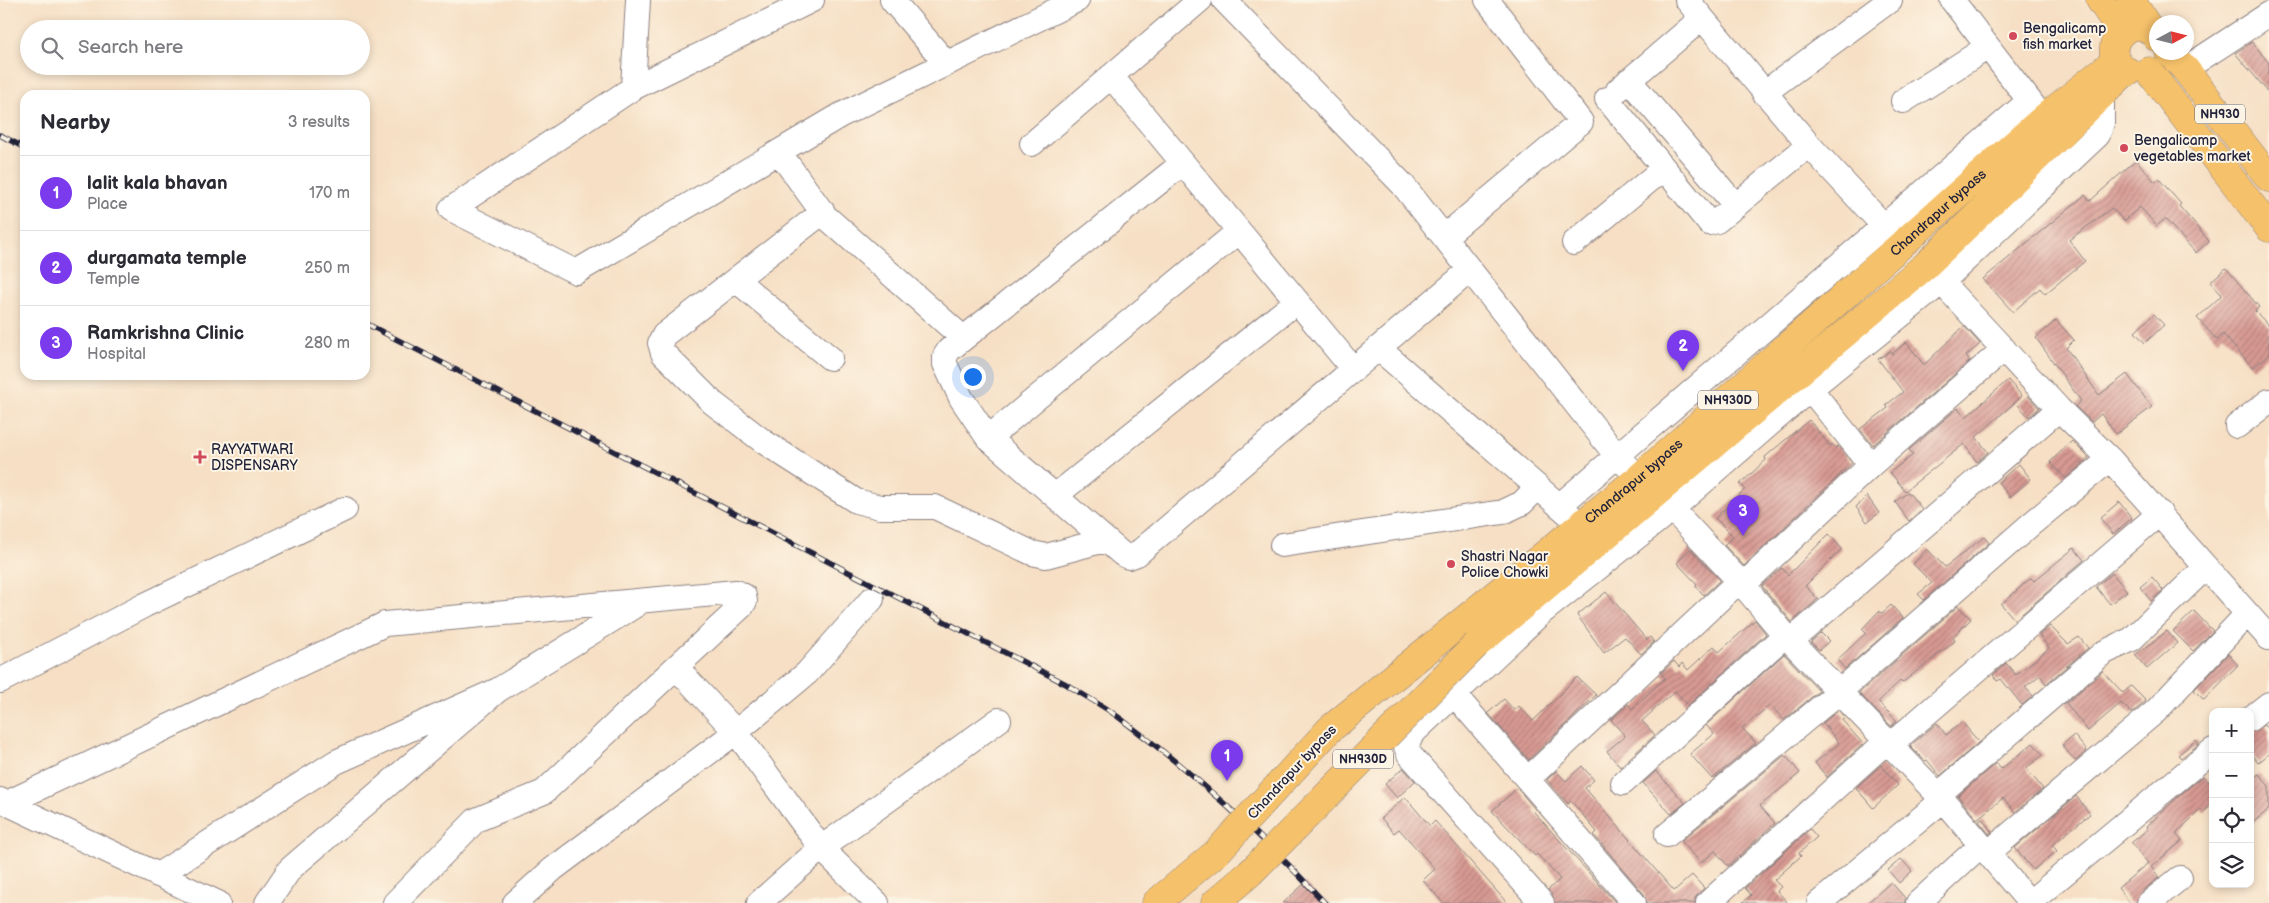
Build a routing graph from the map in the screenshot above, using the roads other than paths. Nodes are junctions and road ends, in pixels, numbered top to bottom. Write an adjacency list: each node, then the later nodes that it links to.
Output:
1 (638, 0): 22 (street)
2 (812, 0): 22 (street)
3 (892, 0): 19 (street)
4 (1077, 0): 13 (street)
5 (1200, 0): 20 (street)
6 (1487, 0): 27 (street)
7 (1687, 0): 15 (street)
8 (1890, 0): 23 (street)
9 (1952, 0): 16 (street)
10 (2100, 0): 17 (highway)
11 (2131, 0): 17 (highway, NH930)
12 (1230, 2): 39 (street)
13 (1045, 7): 19 (street)
14 (2269, 14): 18 (street)
15 (1702, 18): 21 (street); 23 (street)
16 (1988, 47): 25 (street); 26 (street)
17 (2143, 53): 26 (highway, Chandrapur bypass / NH930D); 37 (highway, NH930); 43 (highway, Chandrapur bypass / NH930D)
18 (2177, 61): 33 (highway, NH930)
19 (947, 64): 30 (street)
20 (1111, 76): 28 (street); 31 (street)
21 (1629, 80): 24 (street); 34 (street)
22 (633, 88): 30 (street)
23 (1764, 93): 29 (street)
24 (1607, 100): 27 (street); 32 (street)
25 (1903, 102)
26 (2036, 110): 36 (street); 41 (highway, Chandrapur bypass / NH930D)
27 (1581, 122): 39 (street)
28 (1032, 144)
29 (1809, 145): 34 (street); 36 (street)
30 (779, 152): 35 (street)
31 (1183, 163): 38 (street); 46 (street)
32 (1663, 169): 34 (street); 40 (street)
33 (2269, 178)
34 (1736, 206)
35 (823, 212): 44 (street); 46 (street)
36 (1883, 225): 41 (street); 56 (street)
37 (2269, 228)
38 (1239, 231): 45 (street); 55 (street)
39 (1444, 237): 42 (street)
40 (1574, 243)
41 (1902, 246): 60 (highway, Chandrapur bypass / NH930D)
42 (1470, 270): 47 (street); 56 (street)
43 (1934, 274): 48 (street); 51 (highway, Chandrapur bypass / NH930D)
44 (736, 280): 49 (street); 66 (street)
45 (1297, 301): 50 (street); 61 (street)
46 (963, 338): 55 (street)
47 (1378, 348): 50 (street); 59 (street)
48 (2004, 349): 53 (street); 58 (street)
49 (830, 358)
50 (1353, 369): 66 (street)
51 (1804, 381): 58 (street); 60 (highway, Chandrapur bypass / NH930D)
52 (2269, 402): 54 (street)
53 (2059, 409): 57 (street); 73 (street)
54 (2237, 426)
55 (988, 438): 61 (street)
56 (1616, 455): 60 (street); 62 (street)
57 (2110, 459): 64 (street); 78 (street)
58 (1871, 466): 69 (street)
59 (1538, 487): 62 (street); 67 (street)
60 (1656, 493): 65 (highway, Chandrapur bypass / NH930D); 69 (street); 79 (street); 102 (highway, Chandrapur bypass / NH930D, bridge)
61 (1055, 496): 66 (street)
62 (1559, 506): 65 (street)
63 (345, 509): 76 (street)
64 (2160, 513): 68 (street); 84 (street)
65 (1581, 525): 101 (highway, Chandrapur bypass / NH930D, bridge)
66 (1106, 540)
67 (1282, 545)
68 (2205, 568): 72 (street); 88 (street)
69 (1741, 583): 73 (street); 86 (street)
70 (872, 599): 83 (street)
71 (640, 602): 75 (street); 77 (street); 89 (street)
72 (2247, 614): 74 (street); 92 (street)
73 (1788, 638): 78 (street); 87 (street)
74 (2269, 638)
75 (676, 668): 83 (street); 97 (street)
76 (0, 681)
77 (498, 690): 93 (street); 96 (street)
78 (1839, 692): 84 (street); 90 (street)
79 (1453, 693): 86 (street); 103 (street)
80 (2269, 704): 81 (street)
81 (2254, 716)
82 (999, 720): 91 (street)
83 (736, 732): 91 (street); 98 (street)
84 (1888, 743): 88 (street); 105 (street)
85 (2209, 753): 108 (street)
86 (1528, 779): 104 (street)
87 (1623, 783)
88 (1941, 798): 92 (street); 106 (street)
89 (4, 801): 93 (street)
90 (1666, 835)
91 (821, 848): 99 (street); 100 (street)
92 (1984, 849): 107 (street); 108 (street)
93 (158, 875): 95 (street)
94 (2180, 878): 109 (street)
95 (218, 903)
96 (267, 903)
97 (395, 903)
98 (515, 903)
99 (759, 903)
100 (877, 903)
101 (1156, 903)
102 (1216, 903)
103 (1542, 903)
104 (1634, 903)
105 (1708, 903)
106 (1819, 903)
107 (1918, 903)
108 (2030, 903)
109 (2150, 903)

